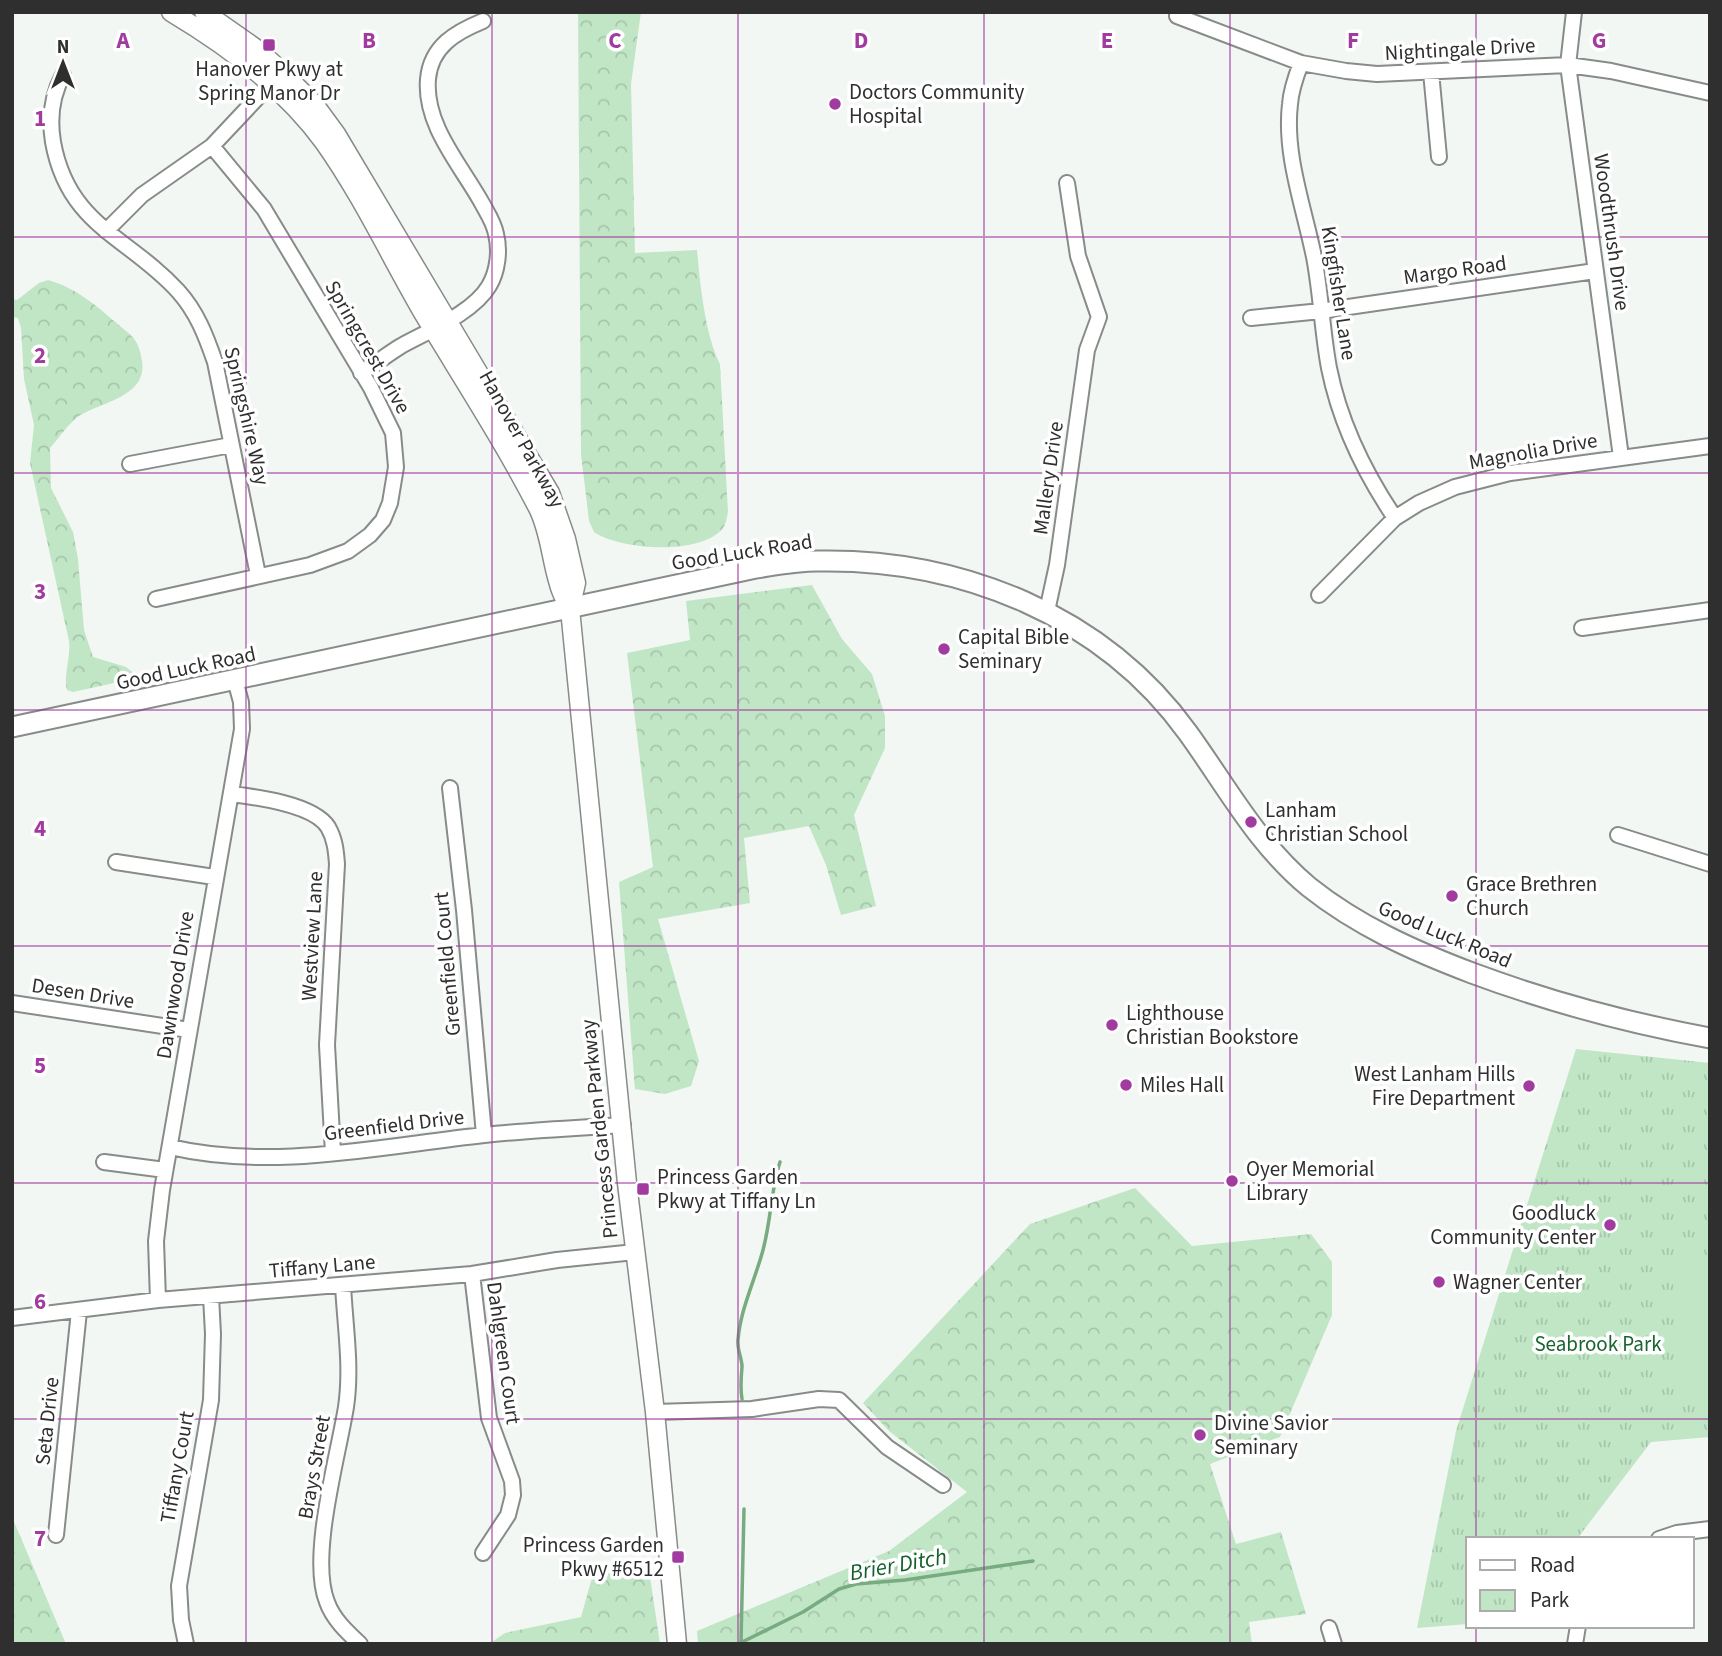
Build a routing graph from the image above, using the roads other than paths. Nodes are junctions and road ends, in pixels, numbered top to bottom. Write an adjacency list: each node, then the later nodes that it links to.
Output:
1 (171, 12): 10 (street, Hanover Parkway)
2 (204, 12): 10 (street, Hanover Parkway)
3 (1574, 12): 7 (street, Woodthrush Drive)
4 (1177, 16): 6 (street, Nightingale Drive)
5 (484, 21): 19 (street)
6 (1301, 63): 8 (street, Nightingale Drive); 17 (street, Kingfisher Lane)
7 (1568, 65): 8 (street, Nightingale Drive); 11 (street, Nightingale Drive); 16 (street, Woodthrush Drive)
8 (1431, 72): 13 (street)
9 (63, 75): 15 (street, Springshire Way)
10 (276, 78): 12 (street); 19 (street, Hanover Parkway)
11 (1710, 93)
12 (212, 146): 15 (street); 20 (street, Springcrest Drive)
13 (1439, 157)
14 (1067, 183): 31 (street, Mallery Drive)
15 (106, 231): 21 (street, Springshire Way)
16 (1595, 271): 17 (street, Margo Road); 23 (street, Woodthrush Drive)
17 (1321, 311): 18 (street, Margo Road); 25 (street, Kingfisher Lane)
18 (1251, 318)
19 (440, 325): 20 (street); 29 (street, Hanover Parkway)
20 (361, 373): 26 (street, Springcrest Drive)
21 (231, 445): 24 (street); 26 (street, Springshire Way)
22 (1710, 446): 23 (street, Magnolia Drive)
23 (1621, 457): 25 (street, Magnolia Drive)
24 (130, 464)
25 (1395, 518): 27 (street, Magnolia Drive)
26 (258, 575): 28 (street, Springcrest Drive)
27 (1320, 595)
28 (156, 600)
29 (570, 609): 31 (main road, Good Luck Road); 33 (main road, Good Luck Road); 44 (street, Princess Garden Parkway)
30 (1710, 610): 32 (street)
31 (1047, 611): 43 (main road, Good Luck Road)
32 (1582, 628)
33 (235, 680): 34 (main road, Good Luck Road); 36 (street, Dawnwood Drive)
34 (12, 727)
35 (450, 788): 45 (street, Greenfield Court)
36 (231, 794): 40 (street, Dawnwood Drive); 47 (street, Westview Lane)
37 (1618, 835): 39 (street)
38 (116, 862): 40 (street)
39 (1710, 864)
40 (214, 877): 42 (street, Dawnwood Drive)
41 (12, 1003): 42 (street, Desen Drive)
42 (189, 1030): 46 (street, Dawnwood Drive)
43 (1710, 1038)
44 (623, 1125): 45 (street, Greenfield Drive); 50 (street, Princess Garden Parkway)
45 (484, 1135): 47 (street, Greenfield Drive)
46 (170, 1147): 47 (street, Greenfield Drive); 49 (street, Dawnwood Drive)
47 (333, 1153)
48 (104, 1162): 49 (street)
49 (165, 1170): 54 (street, Dawnwood Drive)
50 (635, 1252): 51 (street, Tiffany Lane); 57 (street, Princess Garden Parkway)
51 (472, 1274): 52 (street, Tiffany Lane); 62 (street, Dahlgreen Court)
52 (344, 1285): 53 (street, Tiffany Lane); 65 (street, Brays Street)
53 (211, 1296): 54 (street, Tiffany Lane); 64 (street, Tiffany Court)
54 (158, 1300): 55 (street, Tiffany Lane)
55 (79, 1311): 56 (street, Tiffany Lane); 60 (street, Seta Drive)
56 (12, 1318)
57 (655, 1412): 58 (street); 66 (street, Princess Garden Parkway)
58 (943, 1485)
59 (1710, 1529): 61 (street)
60 (56, 1535)
61 (1664, 1537)
62 (483, 1553)
63 (1329, 1628): 67 (street)
64 (187, 1644)
65 (360, 1644)
66 (677, 1644)
67 (1334, 1644)

